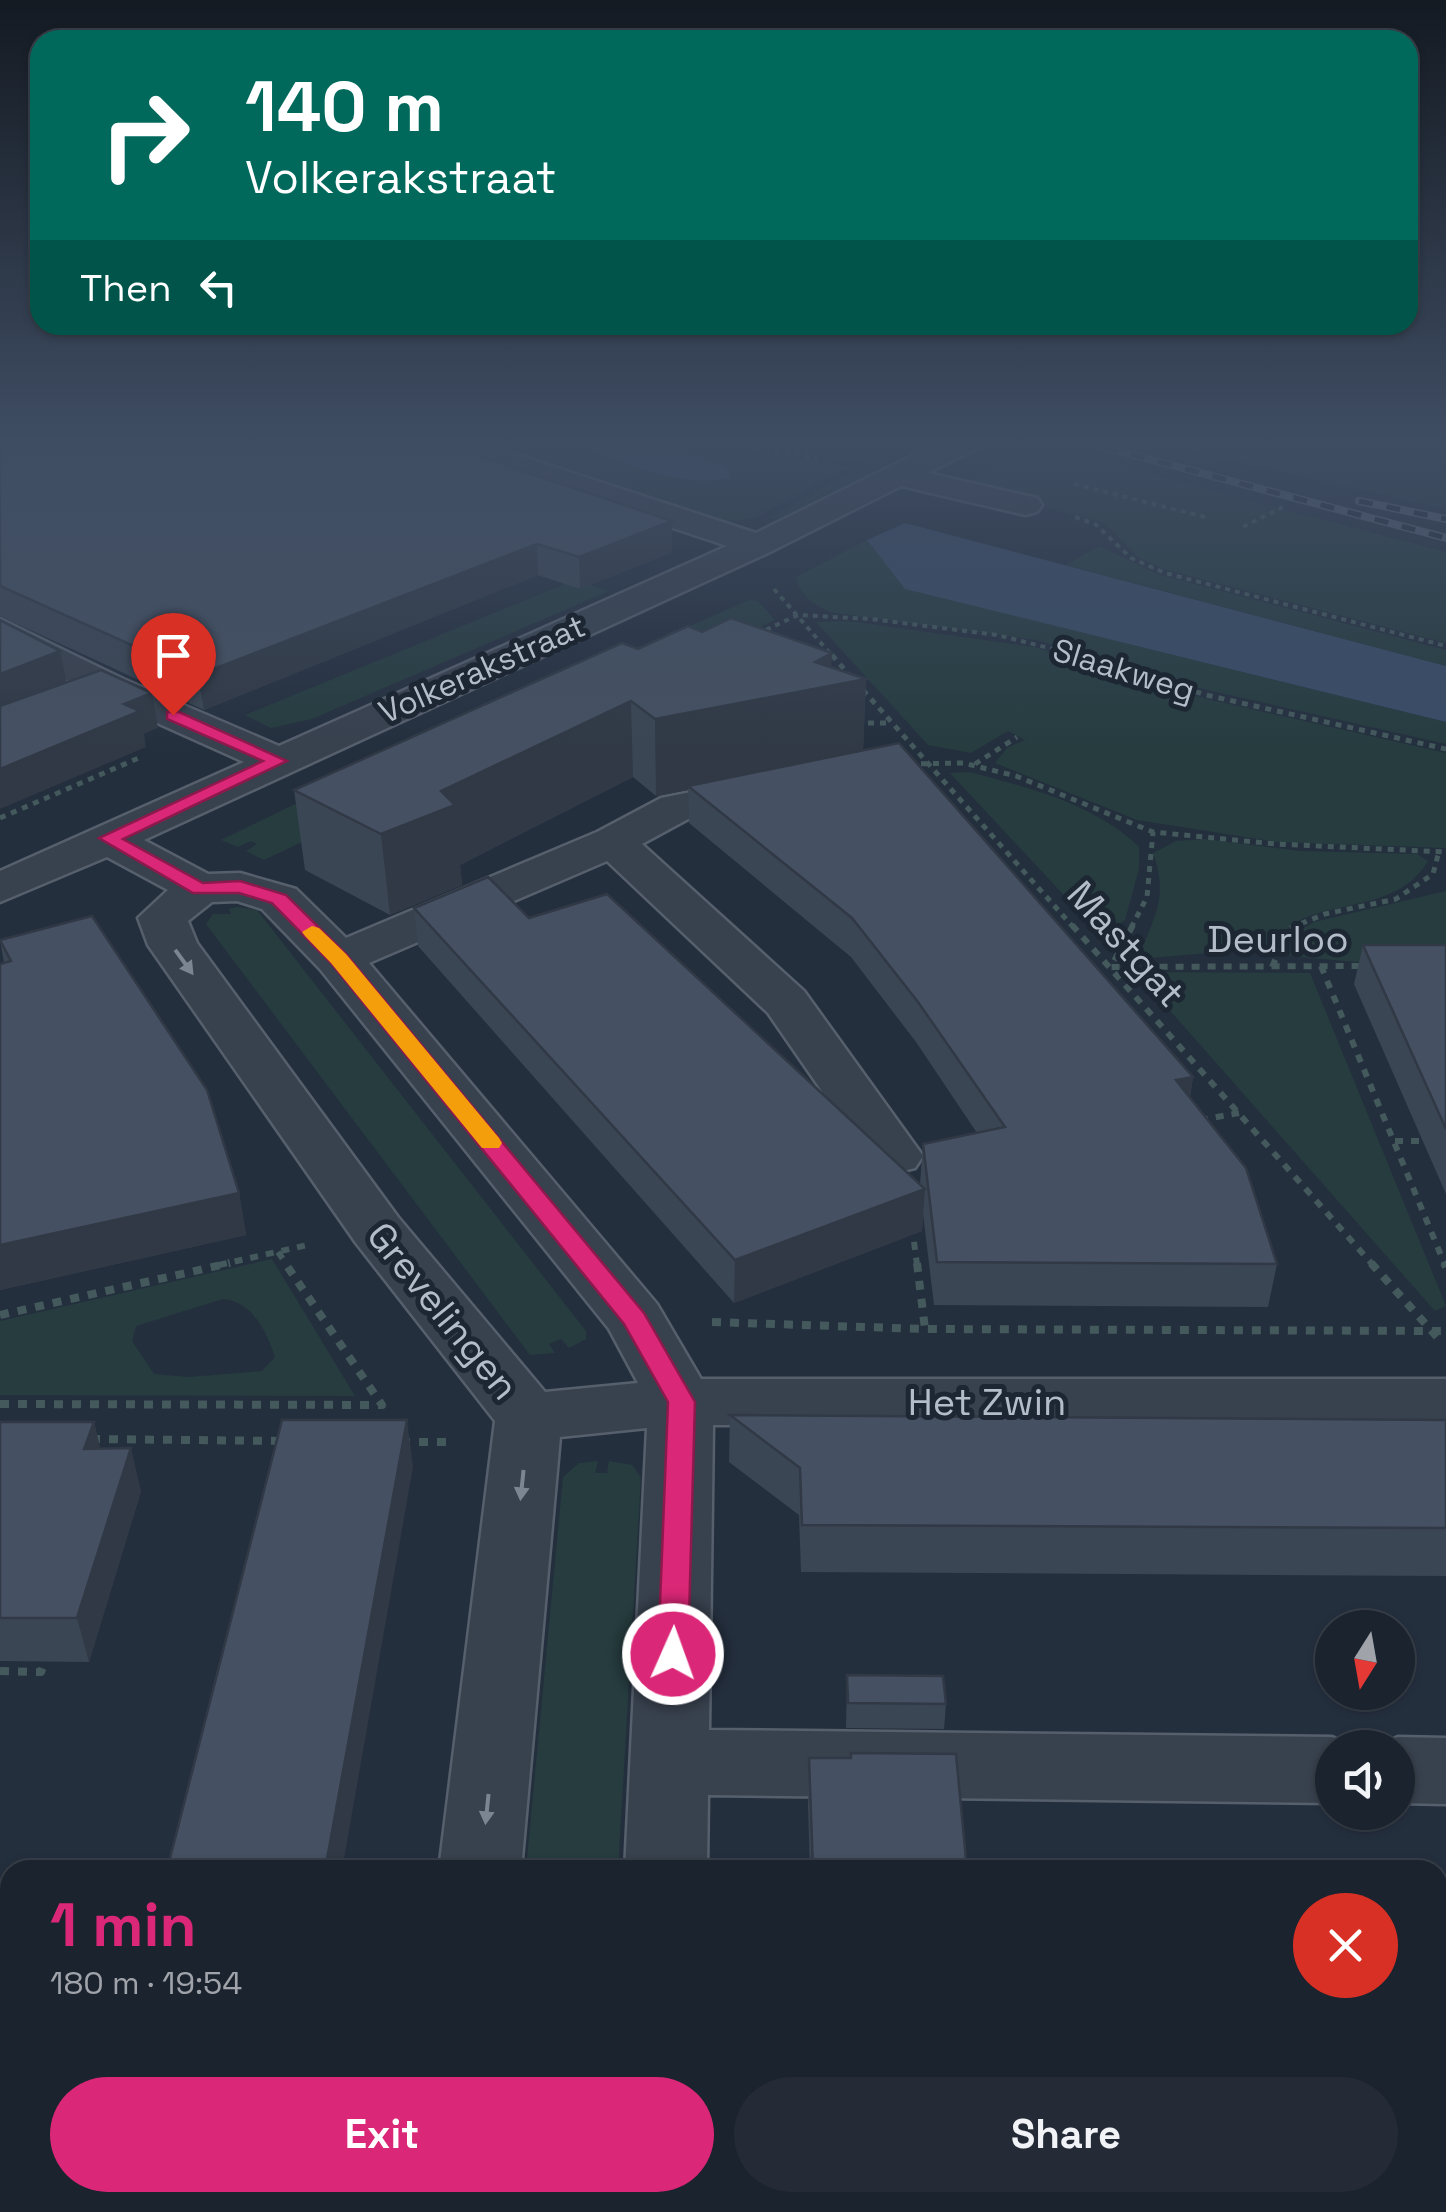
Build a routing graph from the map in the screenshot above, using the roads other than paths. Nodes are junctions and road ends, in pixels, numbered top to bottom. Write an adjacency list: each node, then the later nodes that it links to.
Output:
1 (714, 543): 3 (street)
2 (790, 543): 3 (street, Volkerakstraat)
3 (761, 561): 8 (street, Volkerakstraat)
4 (0, 630): 5 (street)
5 (109, 687): 6 (street); 8 (street)
6 (54, 708)
7 (885, 746): 10 (street)
8 (278, 761): 9 (street, Volkerakstraat)
9 (108, 838): 11 (street, Volkerakstraat); 12 (street)
10 (613, 842): 13 (street); 14 (street)
11 (0, 888)
12 (200, 888): 13 (street); 17 (street, Grevelingen, one-way to 17)
13 (338, 958): 15 (street)
14 (895, 1156)
15 (681, 1402): 16 (street, Het Zwin); 17 (street, Het Zwin); 18 (street)
16 (1446, 1402)
17 (528, 1430): 22 (street, Grevelingen, one-way to 22)
18 (670, 1762): 19 (street); 23 (street)
19 (1315, 1770)
20 (1415, 1770): 21 (street)
21 (1446, 1771)
22 (481, 1860)
23 (666, 1860)

